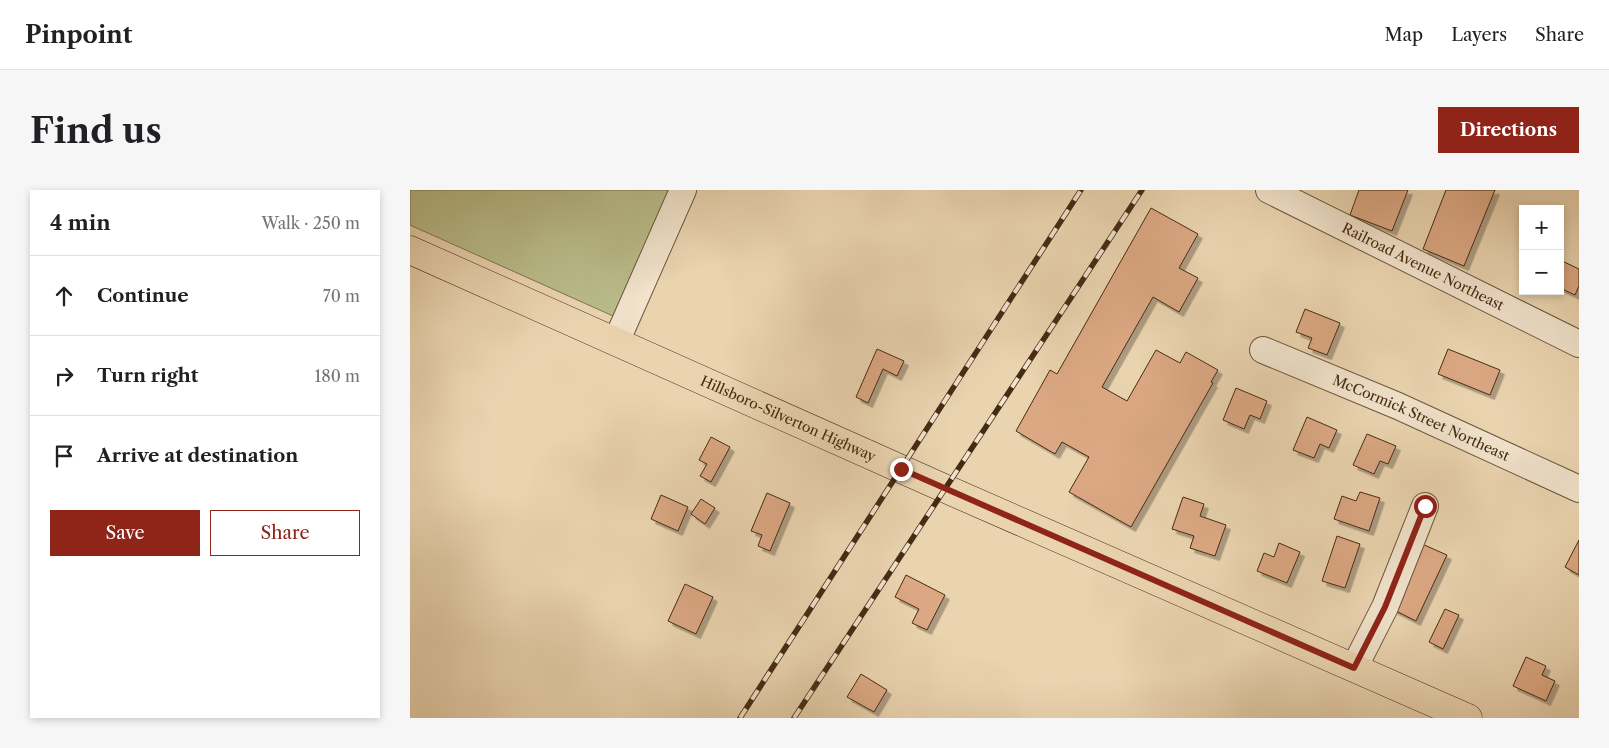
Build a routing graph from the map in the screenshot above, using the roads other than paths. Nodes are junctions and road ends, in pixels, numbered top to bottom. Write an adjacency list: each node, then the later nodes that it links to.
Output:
1 (683, 190): 4 (street)
2 (1269, 190): 5 (street, Railroad Avenue Northeast)
3 (410, 250): 4 (main road, Hillsboro-Silverton Highway)
4 (616, 342): 9 (main road, Hillsboro-Silverton Highway)
5 (1579, 344)
6 (1262, 350): 7 (street, McCormick Street Northeast)
7 (1579, 489)
8 (1425, 506): 9 (street)
9 (1354, 668): 10 (main road, Hillsboro-Silverton Highway)
10 (1468, 718)

